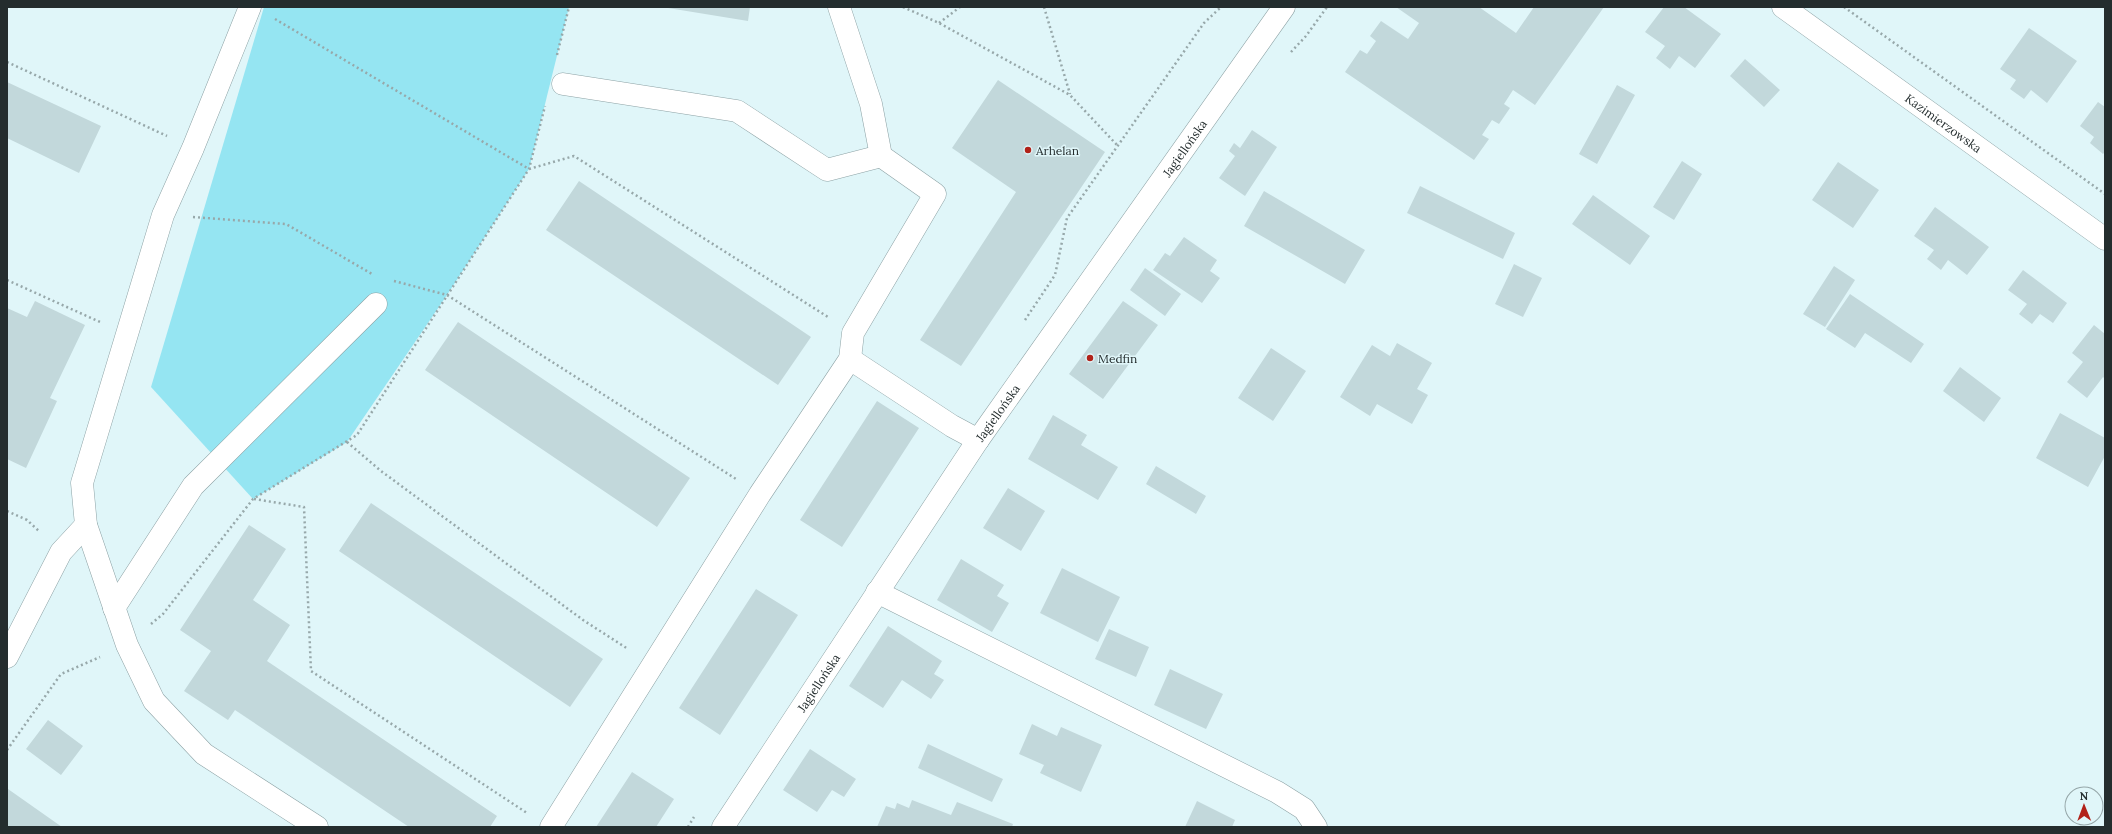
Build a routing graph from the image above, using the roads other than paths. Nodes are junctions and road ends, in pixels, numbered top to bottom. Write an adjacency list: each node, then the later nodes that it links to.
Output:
1 (839, 7): 6 (street)
2 (1284, 7): 10 (street, Jagiellońska)
3 (1783, 7): 7 (street, Kazimierzowska)
4 (260, 11): 11 (street)
5 (563, 84): 6 (street)
6 (881, 156): 9 (street)
7 (2105, 239)
8 (376, 304): 13 (street)
9 (850, 359): 10 (street); 16 (street)
10 (978, 440): 12 (street, Jagiellońska)
11 (86, 526): 13 (street); 14 (street)
12 (877, 592): 17 (street, Jagiellońska); 18 (street)
13 (114, 608): 15 (street)
14 (7, 657)
15 (317, 827)
16 (551, 827)
17 (723, 827)
18 (1316, 827)

